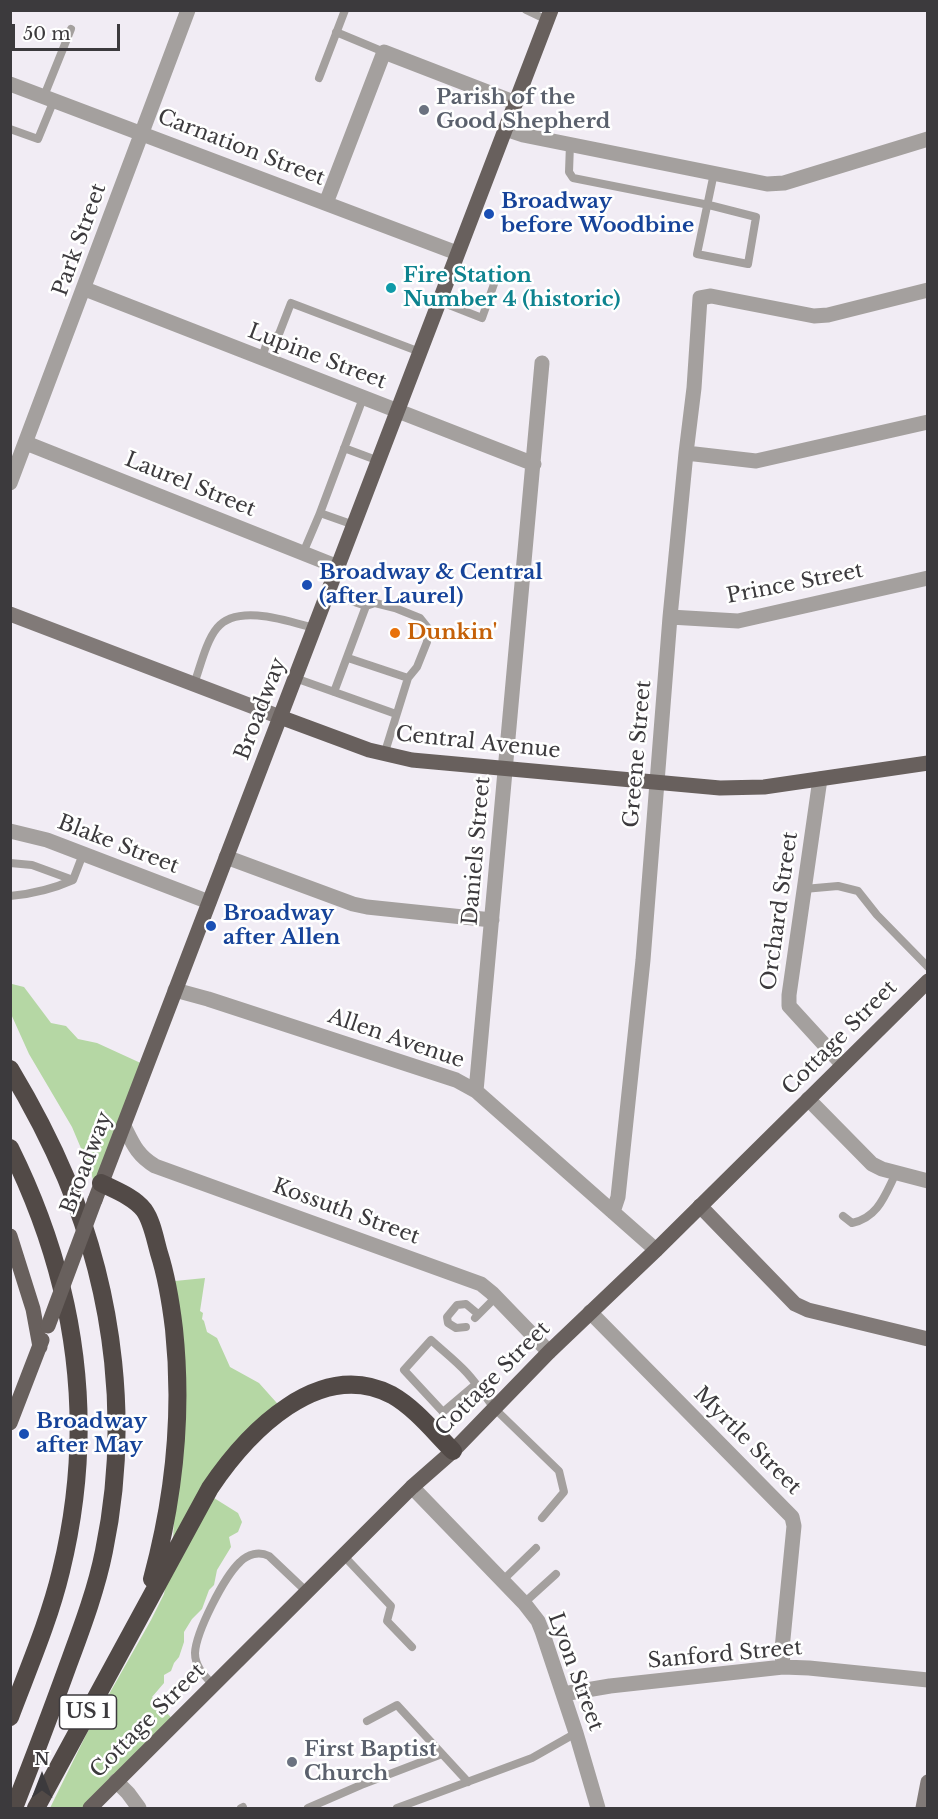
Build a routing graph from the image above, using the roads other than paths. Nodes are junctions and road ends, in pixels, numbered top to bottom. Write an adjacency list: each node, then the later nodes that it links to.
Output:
1 (188, 10): 14 (street, Park Street)
2 (345, 10): 6 (lane)
3 (526, 10): 4 (lane)
4 (549, 15): 11 (main road, Broadway)
5 (71, 29): 10 (lane)
6 (336, 32): 7 (lane); 8 (lane)
7 (384, 52): 11 (street); 18 (street)
8 (319, 78)
9 (10, 84): 10 (street, Carnation Street)
10 (49, 98): 12 (lane); 14 (street, Carnation Street)
11 (516, 102): 13 (main road, Broadway)
12 (10, 129)
13 (505, 129): 16 (street); 20 (main road, Broadway)
14 (141, 133): 18 (street, Carnation Street); 22 (street, Park Street)
15 (927, 139): 17 (street)
16 (570, 144): 17 (street); 19 (lane)
17 (714, 173): 19 (lane)
18 (326, 203): 20 (street, Carnation Street)
19 (708, 205): 19 (lane)
20 (457, 253): 24 (main road, Broadway)
21 (494, 284): 24 (lane)
22 (85, 289): 26 (street, Lupine Street); 31 (street, Park Street)
23 (927, 290): 33 (street, Greene Street)
24 (439, 301): 25 (main road, Broadway)
25 (420, 352): 26 (lane); 29 (main road, Broadway)
26 (262, 358): 28 (street, Lupine Street)
27 (542, 363): 35 (street, Daniels Street)
28 (363, 398): 29 (street, Lupine Street); 32 (lane)
29 (398, 411): 34 (main road, Broadway); 35 (street, Lupine Street)
30 (927, 422): 33 (street)
31 (26, 443): 36 (street, Park Street); 39 (street, Laurel Street)
32 (344, 448): 34 (lane); 37 (lane)
33 (686, 453): 45 (street, Greene Street)
34 (379, 461): 38 (main road, Broadway)
35 (534, 464): 56 (street, Daniels Street)
36 (10, 483)
37 (320, 513): 38 (lane); 39 (lane)
38 (354, 525): 40 (main road, Broadway)
39 (303, 553): 40 (street, Laurel Street)
40 (338, 567): 42 (main road, Broadway)
41 (927, 578): 45 (street, Prince Street)
42 (328, 593): 43 (lane); 46 (main road, Broadway)
43 (366, 606): 47 (lane); 49 (lane)
44 (10, 614): 50 (main road, Central Avenue)
45 (670, 617): 58 (street, Greene Street)
46 (314, 628): 48 (main road, Broadway); 50 (lane)
47 (348, 658): 49 (lane); 51 (lane)
48 (295, 678): 51 (lane); 53 (main road, Broadway)
49 (408, 678): 52 (lane)
50 (194, 684): 53 (main road, Central Avenue)
51 (334, 692): 52 (lane)
52 (396, 714): 54 (lane)
53 (280, 717): 54 (main road, Central Avenue); 61 (main road, Broadway)
54 (384, 754): 56 (main road, Central Avenue)
55 (927, 764): 57 (main road, Central Avenue)
56 (505, 768): 58 (main road, Central Avenue); 67 (street, Daniels Street)
57 (820, 778): 58 (main road, Central Avenue); 64 (street, Orchard Street)
58 (656, 782): 81 (street, Greene Street)
59 (10, 831): 60 (street, Blake Street)
60 (83, 854): 63 (lane); 66 (street, Blake Street)
61 (226, 857): 66 (main road, Broadway); 67 (street)
62 (10, 863): 63 (lane)
63 (74, 880): 65 (lane)
64 (804, 889): 68 (lane); 71 (street, Orchard Street)
65 (10, 896)
66 (208, 902): 70 (main road, Broadway)
67 (492, 920): 73 (street, Daniels Street)
68 (927, 967)
69 (927, 981): 71 (main road, Cottage Street)
70 (176, 990): 73 (street, Allen Avenue); 75 (main road, Broadway)
71 (842, 1064): 74 (main road, Cottage Street)
72 (10, 1068): 117 (highway)
73 (476, 1091): 81 (street, Allen Avenue)
74 (808, 1099): 77 (street); 80 (main road, Cottage Street)
75 (124, 1126): 79 (main road, Broadway); 85 (street, Kossuth Street)
76 (10, 1148): 110 (highway)
77 (896, 1173): 78 (street); 82 (lane)
78 (927, 1181)
79 (98, 1191): 89 (main road, Broadway, bridge); 104 (highway, US 1)
80 (700, 1206): 84 (main road, Cottage Street); 88 (main road)
81 (613, 1212): 84 (street, Allen Avenue)
82 (843, 1216)
83 (10, 1236): 89 (main road)
84 (656, 1250): 86 (main road, Cottage Street)
85 (496, 1297): 87 (lane); 90 (street, Kossuth Street)
86 (590, 1312): 90 (main road, Cottage Street); 106 (street, Myrtle Street)
87 (466, 1327)
88 (927, 1339)
89 (40, 1347): 92 (main road, Broadway)
90 (549, 1352): 93 (main road, Cottage Street)
91 (476, 1384): 91 (lane); 93 (lane)
92 (13, 1406): 94 (main road, Broadway)
93 (494, 1407): 95 (main road, Cottage Street); 97 (lane)
94 (10, 1423)
95 (453, 1451): 96 (main road, Cottage Street); 104 (highway)
96 (412, 1487): 99 (main road, Cottage Street); 101 (street, Lyon Street)
97 (542, 1518)
98 (536, 1548): 101 (lane)
99 (343, 1555): 102 (main road, Cottage Street); 105 (lane)
100 (556, 1574): 103 (lane)
101 (502, 1581): 103 (street, Lyon Street)
102 (307, 1592): 108 (main road, Cottage Street); 108 (lane)
103 (524, 1603): 109 (street, Lyon Street)
104 (140, 1615): 118 (highway, US 1)
105 (412, 1647)
106 (783, 1667): 107 (street, Sanford Street); 109 (street, Sanford Street)
107 (927, 1680)
108 (213, 1685): 114 (main road, Cottage Street)
109 (562, 1694): 112 (street, Lyon Street)
110 (10, 1717)
111 (367, 1721): 113 (lane)
112 (576, 1733): 115 (lane); 123 (street, Lyon Street)
113 (442, 1754): 115 (lane); 121 (lane)
114 (116, 1781): 119 (main road, Cottage Street); 120 (street)
115 (468, 1782): 122 (lane)
116 (927, 1789): 124 (main road)
117 (14, 1809)
118 (36, 1809)
119 (90, 1809)
120 (139, 1809)
121 (308, 1809)
122 (396, 1809)
123 (598, 1809)
124 (923, 1809)

